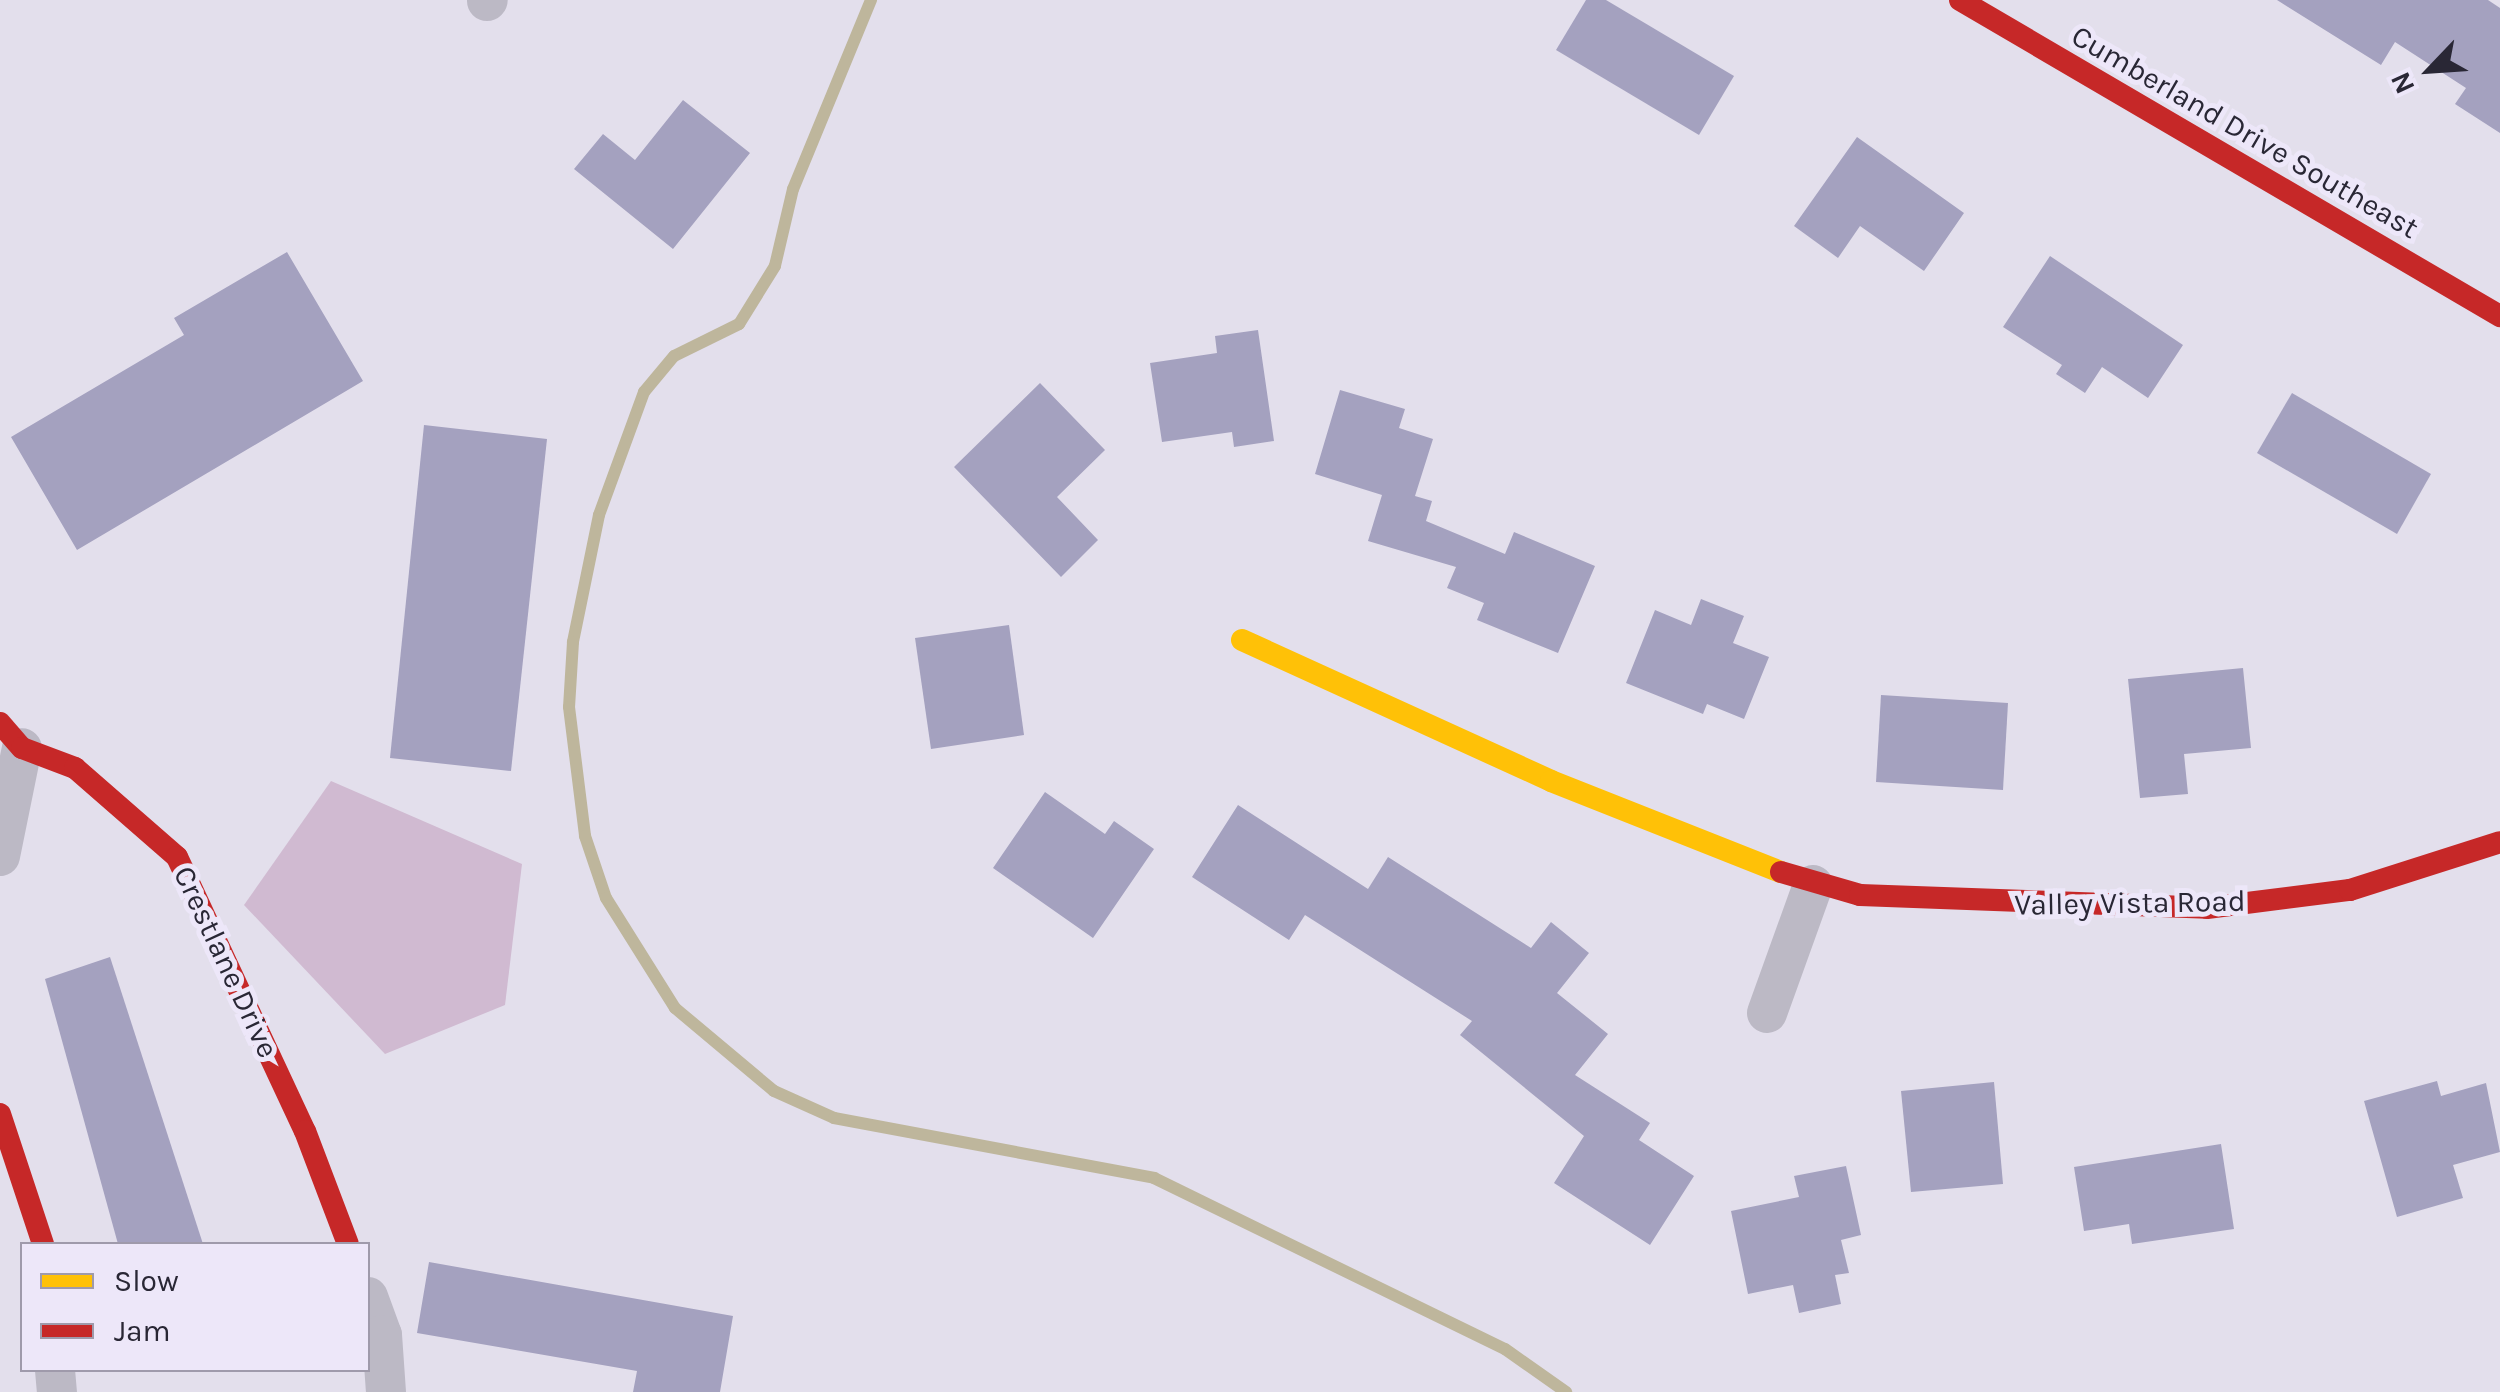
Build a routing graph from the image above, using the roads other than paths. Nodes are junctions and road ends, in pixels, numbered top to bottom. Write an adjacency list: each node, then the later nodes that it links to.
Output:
1 (1960, 0): 2 (street, Cumberland Drive Southeast)
2 (2500, 316)
3 (1242, 640): 7 (street, Valley Vista Road)
4 (11, 736): 6 (street, Crestlane Drive); 11 (street, Crestlane Drive)
5 (2500, 842): 7 (street, Valley Vista Road)
6 (0, 856)
7 (1814, 885): 8 (street)
8 (1768, 1012)
9 (0, 1114): 10 (street)
10 (42, 1242)
11 (347, 1242)
12 (370, 1303): 13 (street)
13 (386, 1392)

